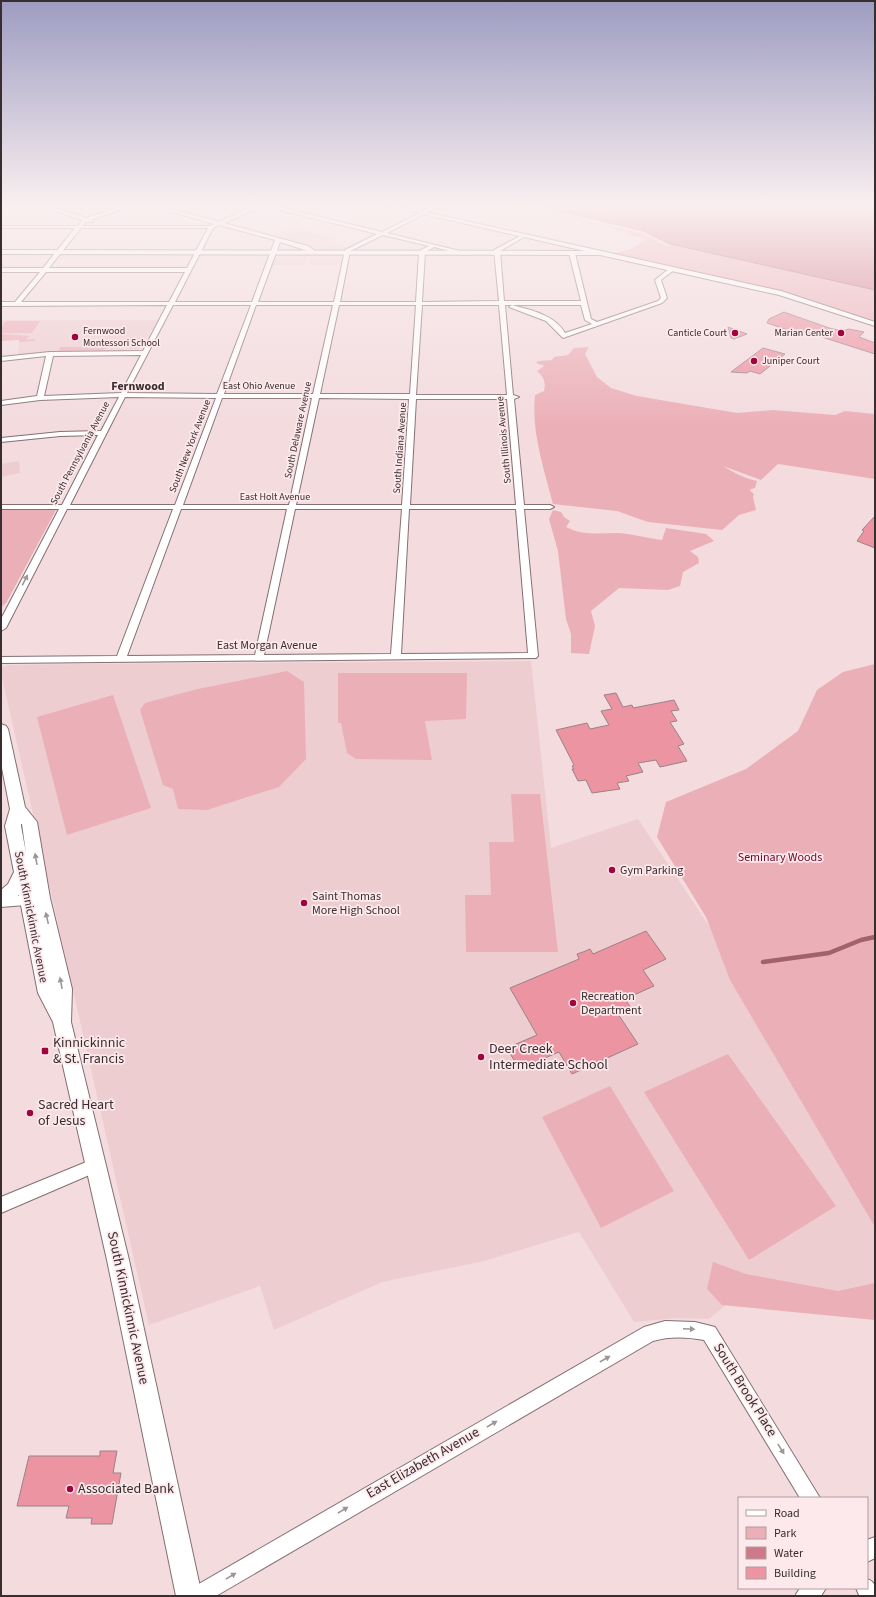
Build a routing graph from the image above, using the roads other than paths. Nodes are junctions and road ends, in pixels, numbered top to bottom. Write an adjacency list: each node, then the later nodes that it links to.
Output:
1 (37, 279): 13 (street)
2 (184, 279): 14 (street, South Pennsylvania Avenue)
3 (263, 279): 15 (street, South New York Avenue)
4 (341, 279): 16 (street, South Delaware Avenue)
5 (420, 279): 17 (street, South Indiana Avenue)
6 (500, 279): 10 (street, South Illinois Avenue)
7 (578, 279): 11 (street)
8 (660, 279): 18 (street)
9 (714, 279): 19 (street)
10 (502, 303): 11 (street); 17 (street); 18 (street); 27 (street, South Illinois Avenue)
11 (584, 303): 18 (street)
12 (1, 304): 13 (street)
13 (18, 304): 14 (street)
14 (171, 304): 15 (street); 20 (street, South Pennsylvania Avenue)
15 (254, 304): 16 (street); 24 (street, South New York Avenue)
16 (336, 304): 17 (street); 25 (street, South Delaware Avenue)
17 (419, 304): 26 (street, South Indiana Avenue)
18 (597, 324)
19 (875, 324)
20 (145, 352): 21 (street); 23 (street, South Pennsylvania Avenue)
21 (50, 354): 22 (street); 28 (street)
22 (1, 359)
23 (123, 396): 24 (street, East Ohio Avenue); 28 (street, East Ohio Avenue); 30 (street, South Pennsylvania Avenue)
24 (219, 396): 25 (street, East Ohio Avenue); 34 (street, South New York Avenue)
25 (316, 396): 26 (street, East Ohio Avenue); 35 (street, South Delaware Avenue)
26 (413, 396): 27 (street, East Ohio Avenue); 36 (street, South Indiana Avenue)
27 (513, 397): 37 (street, South Illinois Avenue)
28 (40, 398): 29 (street, East Ohio Avenue)
29 (1, 403)
30 (103, 433): 31 (street); 32 (street, South Pennsylvania Avenue)
31 (1, 440)
32 (63, 506): 33 (street, East Holt Avenue); 34 (street, East Holt Avenue); 39 (street, South Pennsylvania Avenue, one-way to 32)
33 (1, 507)
34 (178, 507): 35 (street, East Holt Avenue); 45 (street, South New York Avenue)
35 (292, 507): 36 (street, East Holt Avenue); 44 (street, South Delaware Avenue)
36 (406, 507): 37 (street, East Holt Avenue); 43 (street, South Indiana Avenue)
37 (519, 507): 38 (street, East Holt Avenue); 42 (street, South Illinois Avenue)
38 (550, 507)
39 (12, 605): 40 (street); 41 (street, South Pennsylvania Avenue)
40 (1, 612)
41 (1, 628)
42 (533, 656): 43 (street, East Morgan Avenue)
43 (396, 657): 44 (street, East Morgan Avenue)
44 (259, 658): 45 (street, East Morgan Avenue)
45 (121, 659): 46 (street, East Morgan Avenue)
46 (1, 660)
47 (1, 729): 48 (main road, South Kinnickinnic Avenue)
48 (18, 809): 49 (main road, South Kinnickinnic Avenue); 50 (main road, South Kinnickinnic Avenue, one-way to 48)
49 (22, 873): 50 (main road, South Kinnickinnic Avenue); 51 (main road)
50 (35, 900): 51 (street); 52 (main road, South Kinnickinnic Avenue)
51 (1, 901)
52 (96, 1165): 53 (street); 57 (main road, South Kinnickinnic Avenue)
53 (1, 1205)
54 (650, 1333): 55 (street, South Brook Place, one-way to 55); 58 (street, East Elizabeth Avenue, one-way to 54)
55 (810, 1497)
56 (815, 1589): 59 (street)
57 (189, 1596)
58 (197, 1596)
59 (805, 1596)

